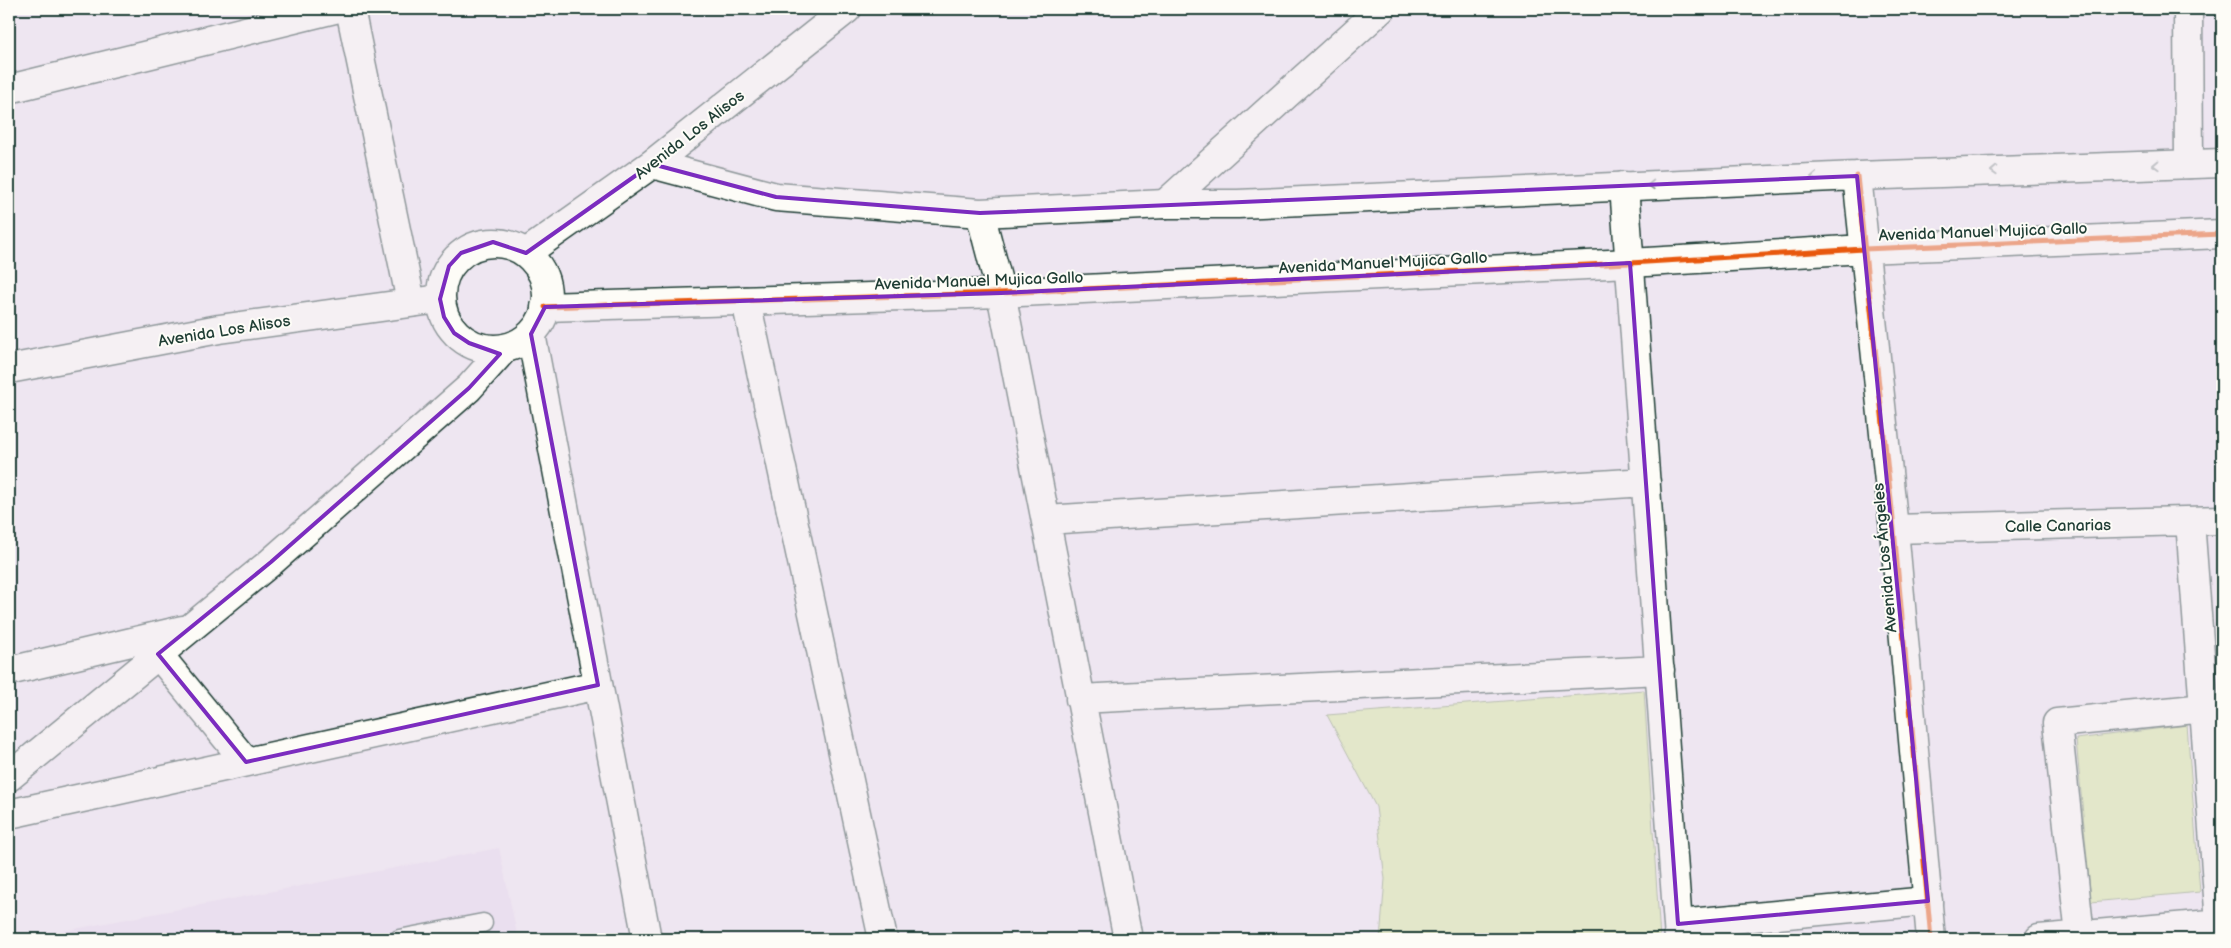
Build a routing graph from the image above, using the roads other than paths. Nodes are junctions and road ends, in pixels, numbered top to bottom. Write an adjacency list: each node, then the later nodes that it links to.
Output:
1 (335, 9): 6 (street)
2 (350, 9): 21 (street)
3 (847, 9): 8 (street, Avenida Los Alisos)
4 (1381, 9): 12 (street)
5 (2188, 9): 9 (street)
6 (9, 89)
7 (2222, 162): 9 (street)
8 (652, 164): 13 (street); 16 (street, Avenida Los Alisos)
9 (2189, 164): 10 (street, one-way to 10)
10 (1857, 176): 11 (street, one-way to 11); 15 (street, Avenida Los Ángeles)
11 (1624, 186): 12 (street); 17 (street)
12 (1164, 204): 13 (street)
13 (980, 212): 18 (street, Avenida Manuel Mujica Gallo)
14 (2222, 234): 15 (street, Avenida Manuel Mujica Gallo)
15 (1864, 249): 17 (street, Avenida Manuel Mujica Gallo); 30 (street, Avenida Los Ángeles)
16 (526, 253): 19 (street); 22 (street)
17 (1630, 263): 18 (street, Avenida Manuel Mujica Gallo); 26 (street)
18 (1001, 293): 20 (street, Avenida Manuel Mujica Gallo); 27 (street)
19 (440, 299): 21 (street, Avenida Los Alisos); 24 (street)
20 (746, 301): 22 (street, Avenida Manuel Mujica Gallo); 49 (street)
21 (411, 302): 25 (street, Avenida Los Alisos)
22 (546, 307): 23 (street)
23 (531, 334): 24 (street); 35 (street)
24 (505, 348): 31 (street)
25 (9, 369)
26 (1646, 482): 27 (street); 33 (street)
27 (1046, 520): 36 (street)
28 (2222, 520): 29 (street, Calle Canarias)
29 (2190, 521): 30 (street, Calle Canarias); 37 (street)
30 (1894, 529): 41 (street, Avenida Los Ángeles)
31 (188, 629): 32 (street); 34 (street)
32 (158, 654): 38 (street); 39 (street)
33 (1660, 670): 36 (street); 44 (street)
34 (9, 671)
35 (598, 685): 38 (street); 48 (street)
36 (1080, 699): 50 (street)
37 (2204, 708): 43 (street); 46 (street)
38 (246, 762): 40 (street)
39 (9, 777)
40 (9, 814)
41 (1928, 900): 44 (street); 51 (street, Avenida Los Ángeles)
42 (483, 922): 47 (lane)
43 (2221, 923): 45 (street)
44 (1678, 932)
45 (2178, 933): 46 (street)
46 (2080, 936): 52 (street)
47 (399, 939)
48 (646, 939)
49 (883, 939)
50 (1128, 939)
51 (1931, 939)
52 (2039, 939)

